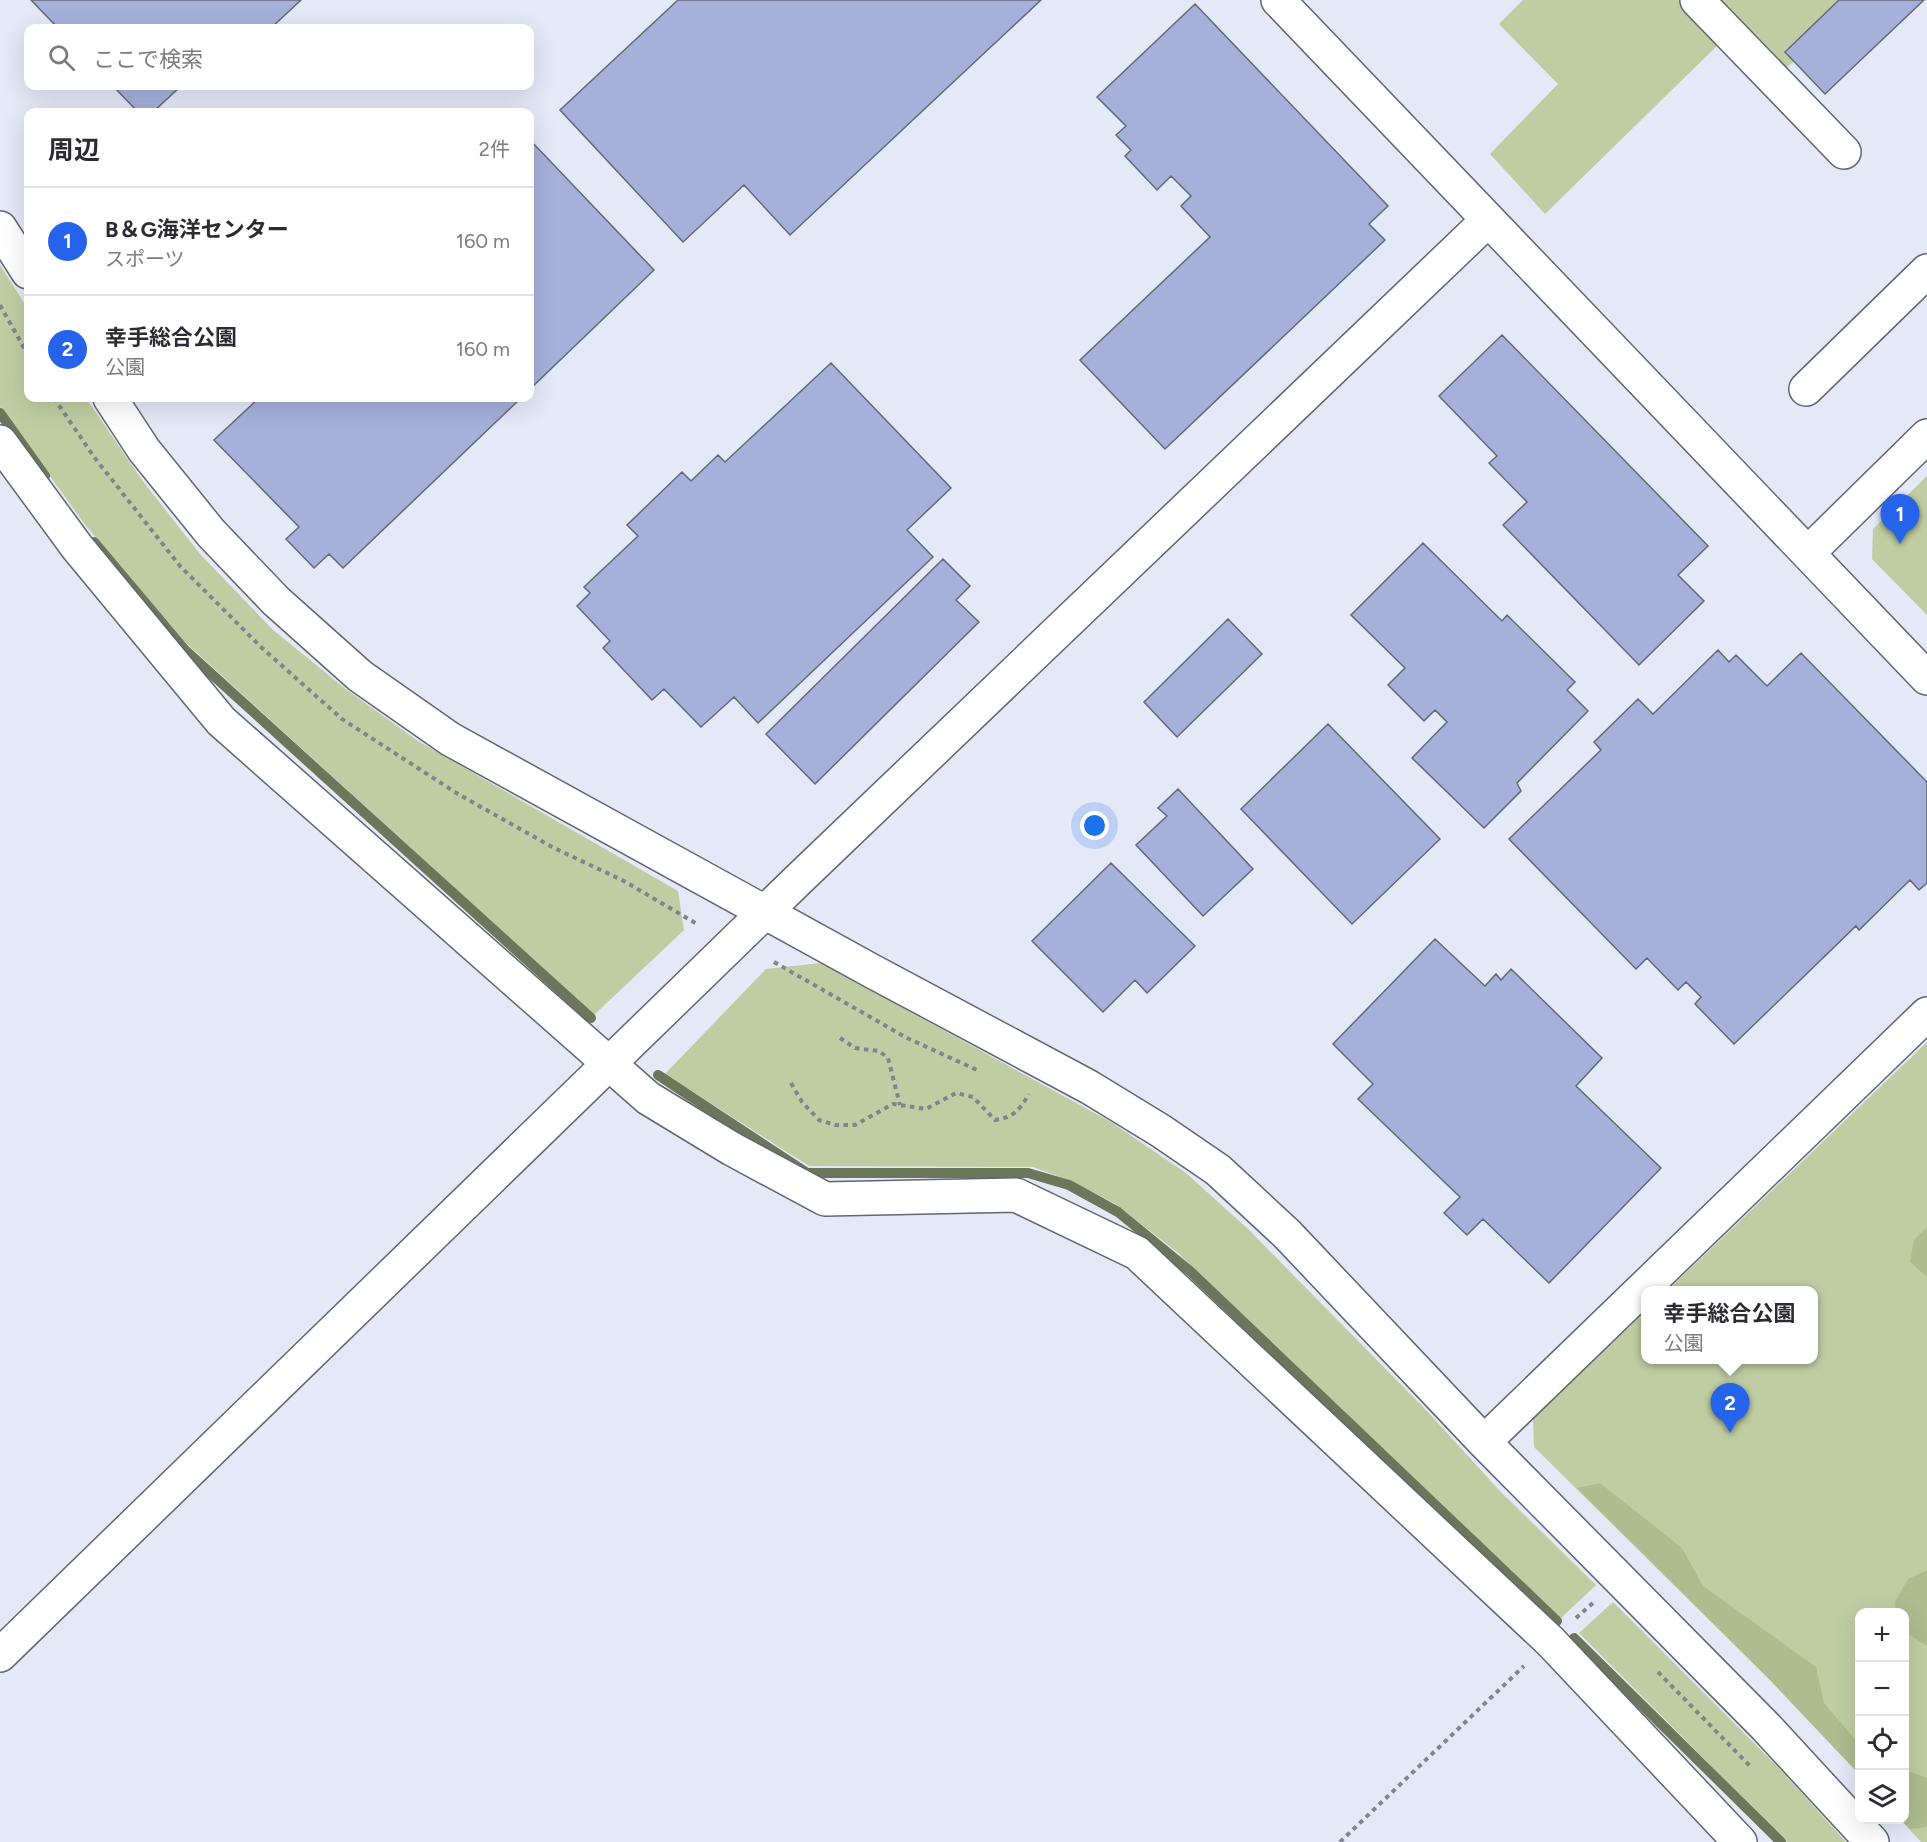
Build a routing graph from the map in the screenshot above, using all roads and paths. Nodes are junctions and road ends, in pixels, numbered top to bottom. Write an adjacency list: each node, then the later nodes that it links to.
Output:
1 (1278, 0): 4 (street)
2 (1697, 0): 3 (street)
3 (1844, 152)
4 (1488, 220): 14 (street); 16 (street)
5 (0, 228): 6 (street)
6 (24, 266)
7 (1927, 271): 10 (street)
8 (0, 305): 9 (path)
9 (24, 349)
10 (1806, 389)
11 (113, 402): 16 (street)
12 (1927, 436): 14 (street)
13 (0, 442): 20 (street)
14 (1808, 553): 15 (street)
15 (1927, 678)
16 (766, 911): 20 (street); 29 (street)
17 (774, 962): 21 (path)
18 (1927, 1014): 27 (street)
19 (840, 1038): 26 (path)
20 (610, 1064): 34 (street); 35 (street)
21 (978, 1071)
22 (791, 1083): 26 (path)
23 (1019, 1089): 24 (path)
24 (1029, 1094): 25 (path); 26 (path)
25 (1036, 1097)
26 (900, 1105)
27 (1646, 1286)
28 (1641, 1291): 29 (street)
29 (1485, 1442): 30 (street)
30 (1620, 1579): 32 (path); 40 (street)
31 (1584, 1596): 32 (path)
32 (1592, 1604): 33 (path); 34 (path)
33 (1599, 1612)
34 (1550, 1641): 38 (path); 39 (street)
35 (0, 1655)
36 (1653, 1667): 37 (path)
37 (1752, 1768)
38 (1340, 1842)
39 (1740, 1842)
40 (1872, 1842)

